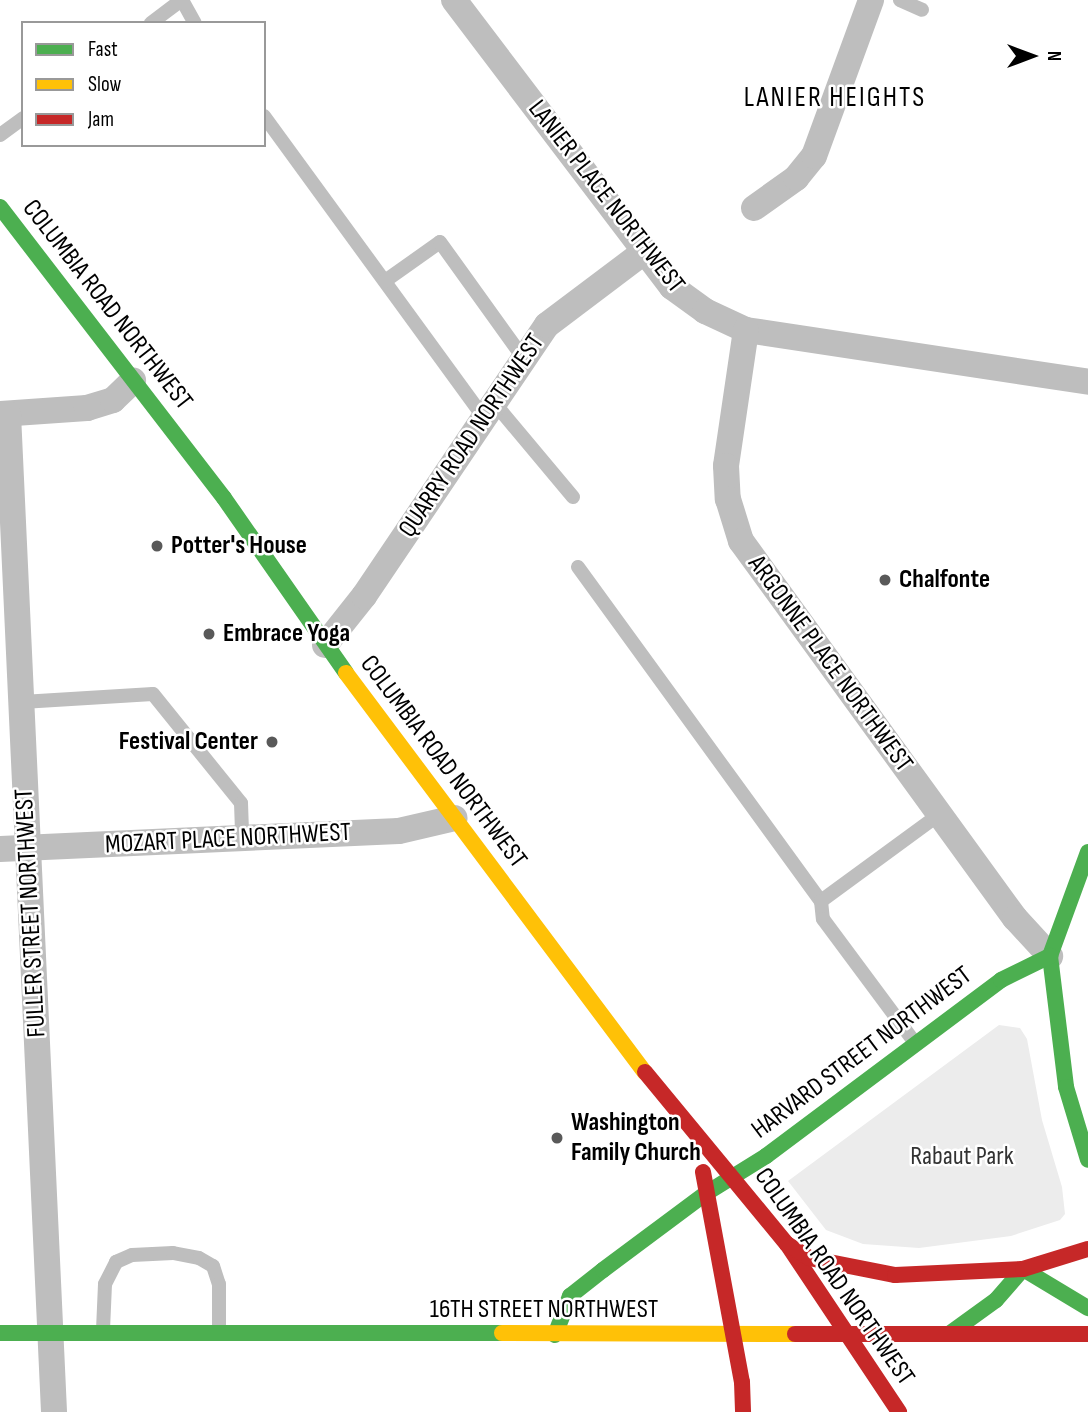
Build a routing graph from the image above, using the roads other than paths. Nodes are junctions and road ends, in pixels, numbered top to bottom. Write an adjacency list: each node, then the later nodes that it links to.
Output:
1 (454, 0): 13 (street, LANIER PLACE NORTHWEST)
2 (871, 0): 12 (street)
3 (900, 0): 5 (lane)
4 (181, 1): 6 (lane); 7 (lane)
5 (922, 10)
6 (154, 21)
7 (194, 21)
8 (21, 119): 10 (lane)
9 (266, 119): 14 (lane)
10 (0, 135)
11 (0, 207): 17 (main road, COLUMBIA ROAD NORTHWEST)
12 (754, 208)
13 (644, 253): 15 (street, LANIER PLACE NORTHWEST); 16 (street, QUARRY ROAD NORTHWEST)
14 (385, 281): 16 (lane); 19 (lane)
15 (746, 330): 18 (street, LANIER PLACE NORTHWEST); 25 (street, ARGONNE PLACE NORTHWEST)
16 (524, 359): 19 (street, QUARRY ROAD NORTHWEST)
17 (133, 381): 20 (street); 23 (main road, COLUMBIA ROAD NORTHWEST)
18 (1088, 382)
19 (491, 413): 21 (lane); 23 (street, QUARRY ROAD NORTHWEST)
20 (4, 414): 24 (street, FULLER STREET NORTHWEST)
21 (573, 498)
22 (578, 567): 31 (lane)
23 (325, 645): 26 (main road, COLUMBIA ROAD NORTHWEST)
24 (22, 702): 27 (lane); 28 (street, FULLER STREET NORTHWEST)
25 (940, 814): 31 (lane); 32 (street, ARGONNE PLACE NORTHWEST)
26 (455, 818): 27 (street, MOZART PLACE NORTHWEST); 34 (main road, COLUMBIA ROAD NORTHWEST)
27 (242, 838): 28 (street, MOZART PLACE NORTHWEST)
28 (27, 848): 29 (street, MOZART PLACE NORTHWEST); 43 (street, FULLER STREET NORTHWEST)
29 (0, 849)
30 (1088, 852): 32 (main road)
31 (821, 901): 33 (lane)
32 (1050, 956): 33 (main road, HARVARD STREET NORTHWEST); 35 (main road)
33 (915, 1043): 36 (main road, HARVARD STREET NORTHWEST)
34 (699, 1142): 36 (main road, COLUMBIA ROAD NORTHWEST); 37 (main road)
35 (1088, 1160)
36 (733, 1176): 37 (main road, HARVARD STREET NORTHWEST); 38 (main road, COLUMBIA ROAD NORTHWEST)
37 (705, 1194): 46 (main road); 49 (main road, HARVARD STREET NORTHWEST)
38 (787, 1244): 40 (main road); 50 (main road, COLUMBIA ROAD NORTHWEST)
39 (1088, 1249): 40 (main road)
40 (1023, 1269): 41 (main road); 47 (main road)
41 (1088, 1308)
42 (0, 1333): 43 (main road, 16TH STREET NORTHWEST)
43 (51, 1333): 44 (main road, 16TH STREET NORTHWEST); 51 (street, FULLER STREET NORTHWEST)
44 (103, 1333): 45 (main road, 16TH STREET NORTHWEST); 45 (lane)
45 (219, 1334): 49 (main road, 16TH STREET NORTHWEST)
46 (733, 1334): 49 (main road, 16TH STREET NORTHWEST); 50 (main road, 16TH STREET NORTHWEST); 52 (main road)
47 (948, 1334): 48 (main road, 16TH STREET NORTHWEST); 50 (main road, 16TH STREET NORTHWEST)
48 (1088, 1334)
49 (555, 1335)
50 (845, 1335): 53 (main road, COLUMBIA ROAD NORTHWEST)
51 (54, 1412)
52 (743, 1412)
53 (899, 1412)

